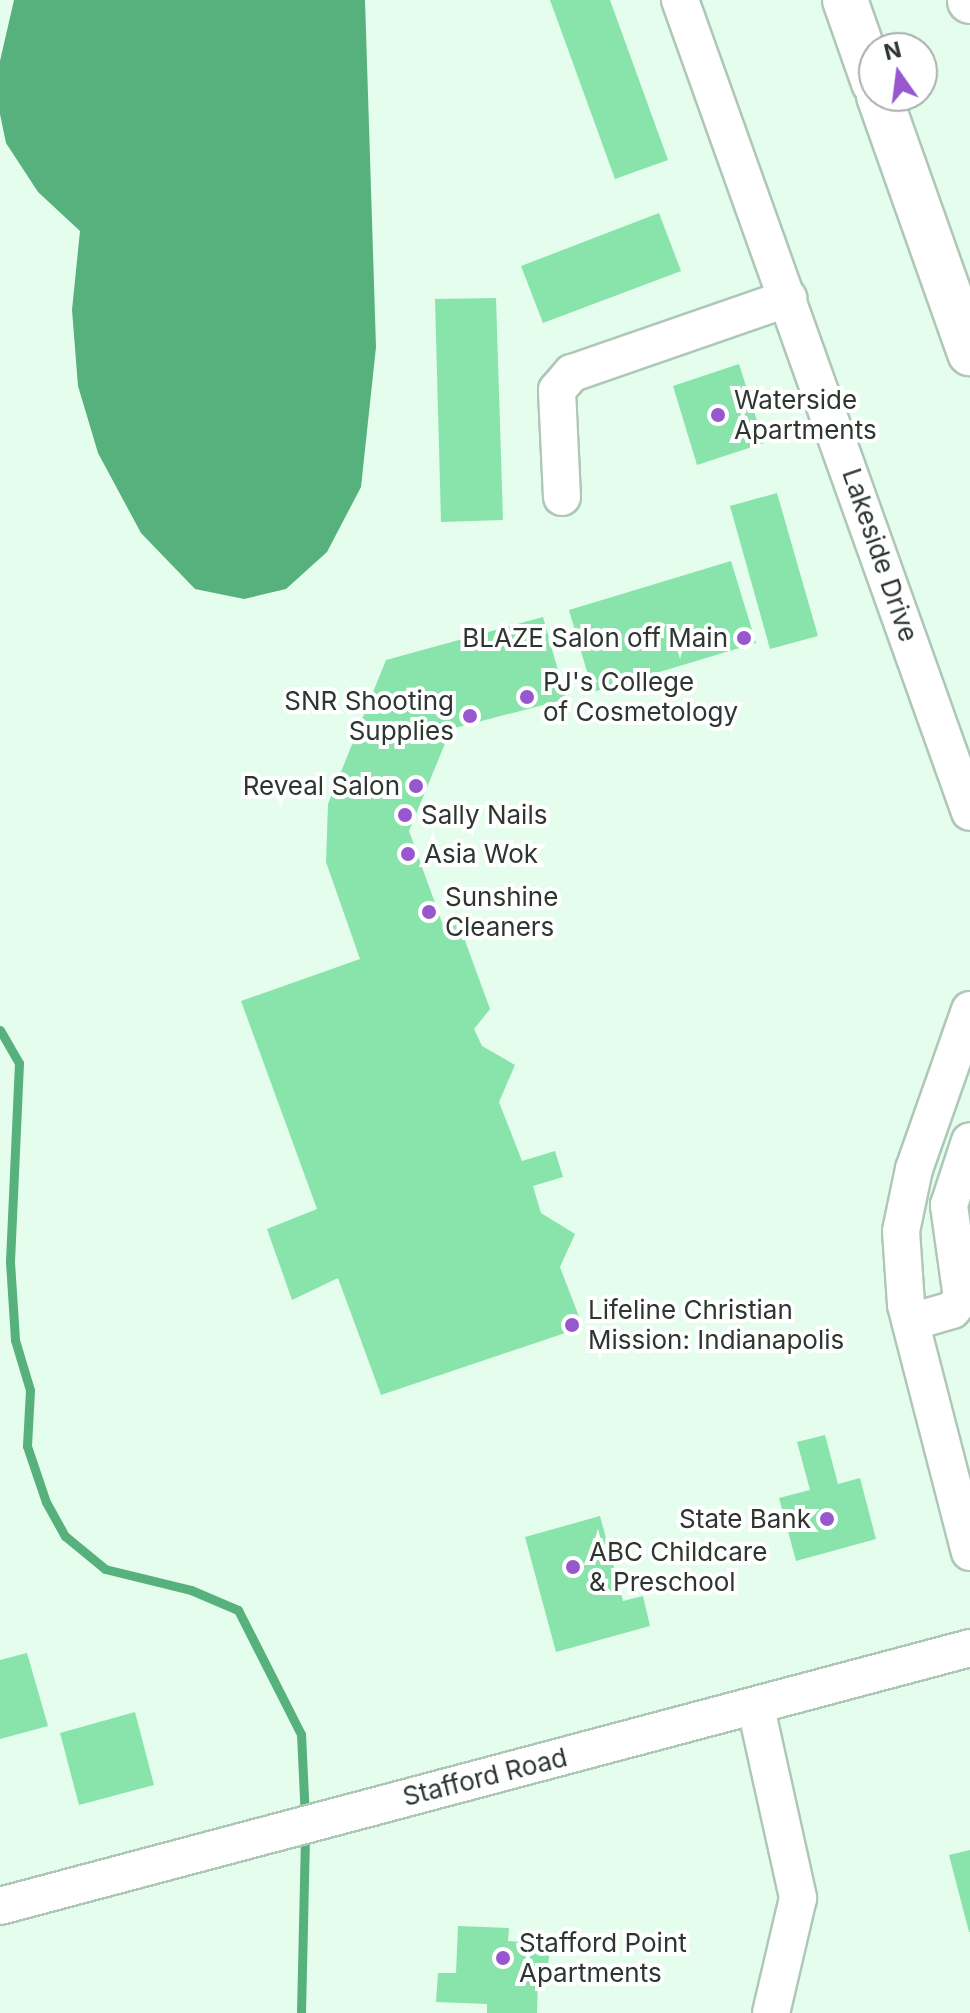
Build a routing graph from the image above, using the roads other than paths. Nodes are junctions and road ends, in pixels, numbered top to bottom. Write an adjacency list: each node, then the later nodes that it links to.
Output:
1 (680, 0): 5 (street, Lakeside Drive)
2 (845, 0): 3 (main road)
3 (858, 37)
4 (885, 112): 6 (main road)
5 (788, 298): 7 (street); 8 (street, Lakeside Drive)
6 (970, 353)
7 (562, 497)
8 (970, 812)
9 (970, 1010): 11 (street)
10 (970, 1141): 11 (street)
11 (911, 1322): 12 (street)
12 (970, 1552)
13 (970, 1648): 14 (street, Stafford Road)
14 (756, 1708): 15 (street, Stafford Road); 16 (street)
15 (0, 1906)
16 (771, 2013)

